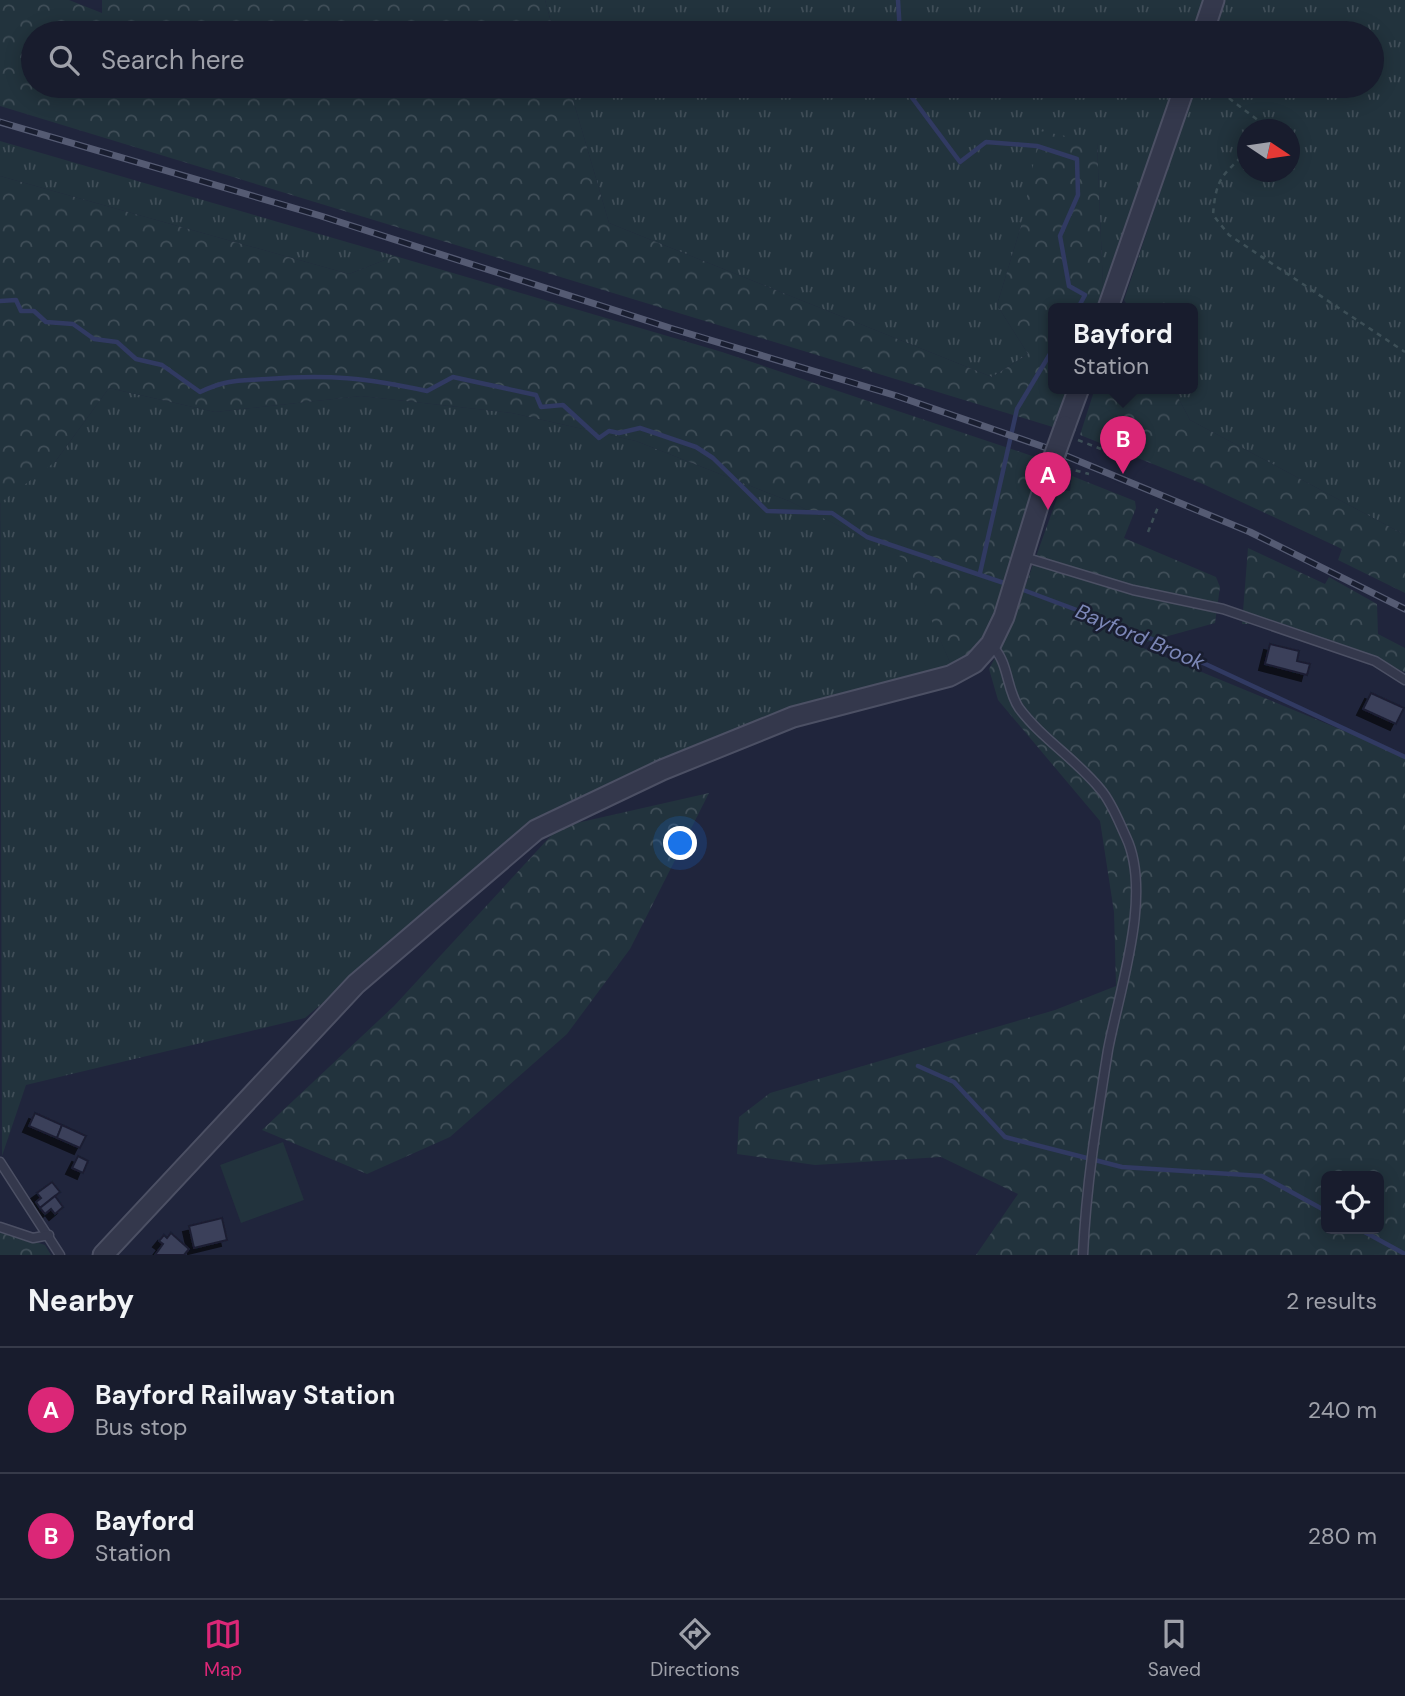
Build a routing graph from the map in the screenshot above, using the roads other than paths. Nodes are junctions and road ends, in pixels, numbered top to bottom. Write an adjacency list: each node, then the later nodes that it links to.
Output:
1 (1214, 0): 2 (street)
2 (1207, 21)
3 (1181, 98): 4 (street)
4 (1110, 303)
5 (1078, 394): 6 (street, bridge)
6 (1024, 557): 7 (street); 8 (lane)
7 (991, 644): 13 (street); 14 (lane)
8 (1405, 680)
9 (0, 1162): 11 (lane)
10 (0, 1227): 11 (lane)
11 (49, 1236): 12 (lane)
12 (60, 1255)
13 (103, 1255)
14 (1083, 1255)

